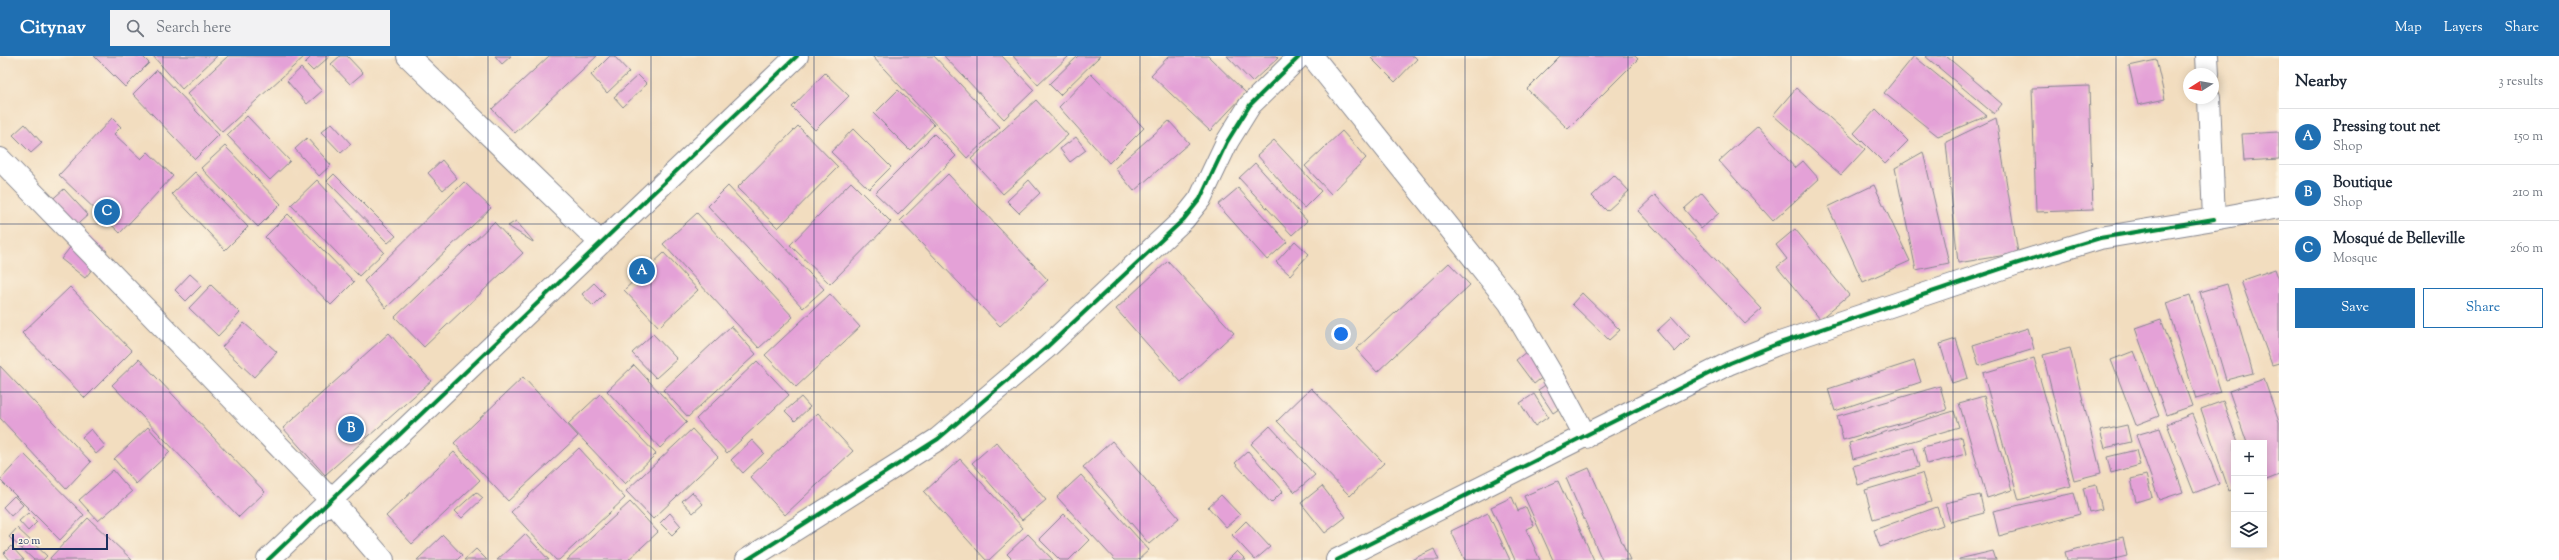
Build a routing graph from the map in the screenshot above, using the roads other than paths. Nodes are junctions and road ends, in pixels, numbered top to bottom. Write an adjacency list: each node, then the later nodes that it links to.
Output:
1 (408, 56): 11 (street)
2 (797, 56): 11 (street)
3 (1300, 56): 16 (street)
4 (1312, 56): 12 (street)
5 (2207, 56): 6 (street)
6 (2208, 68)
7 (2209, 104): 10 (street)
8 (0, 159): 13 (street)
9 (2279, 207): 10 (street)
10 (2214, 219): 12 (street)
11 (601, 243): 13 (street)
12 (1586, 437): 17 (street)
13 (331, 500): 14 (street); 15 (street)
14 (268, 560)
15 (384, 560)
16 (747, 560)
17 (1337, 560)

